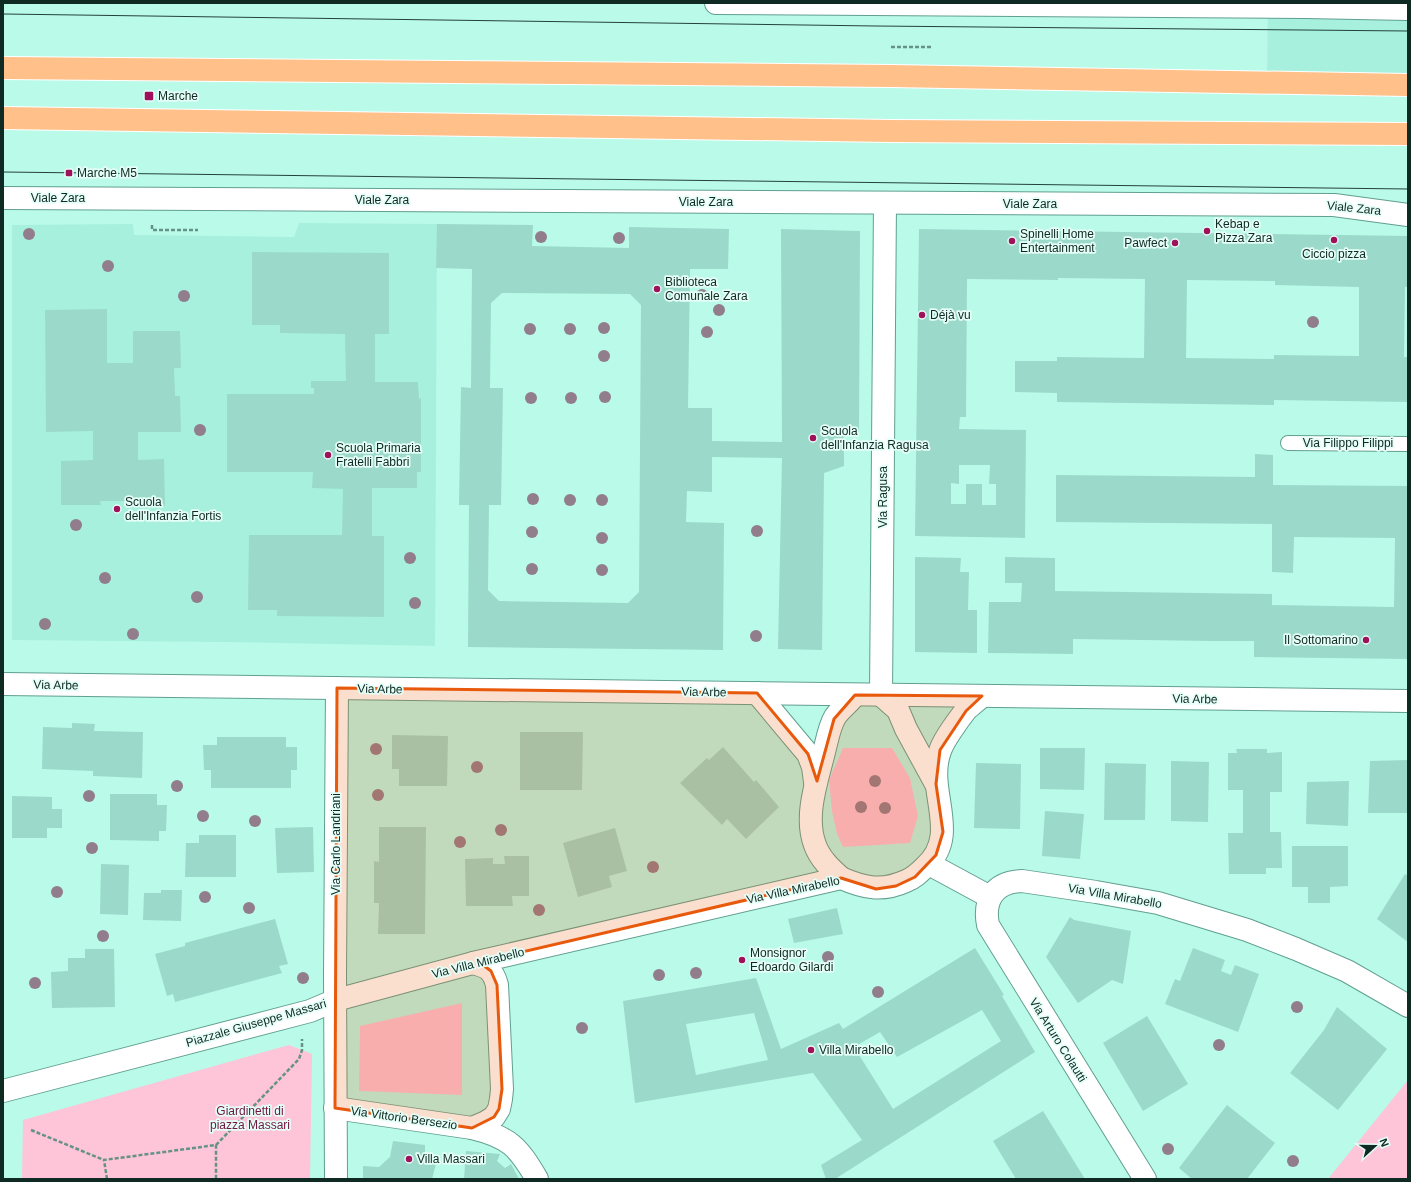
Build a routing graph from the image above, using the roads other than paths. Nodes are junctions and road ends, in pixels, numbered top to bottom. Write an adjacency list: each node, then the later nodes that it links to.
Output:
1 (716, 3): 2 (street)
2 (890, 4): 3 (street)
3 (1306, 5): 4 (street)
4 (1408, 9)
5 (3, 68): 6 (main road)
6 (1408, 85)
7 (3, 118): 8 (main road)
8 (1408, 134)
9 (3, 198): 10 (street, Viale Zara)
10 (885, 203): 11 (street, Viale Zara); 18 (street, Via Ragusa)
11 (1408, 215)
12 (1288, 443): 13 (lane, Via Filippo Filippi)
13 (1408, 444)
14 (3, 684): 15 (street, Via Arbe)
15 (337, 688): 16 (street, Via Arbe); 27 (street, Via Carlo Landriani)
16 (757, 693): 17 (street, Via Arbe); 22 (street)
17 (855, 695): 18 (street, Via Arbe); 22 (street)
18 (881, 695): 19 (street, Via Arbe); 21 (street)
19 (982, 696): 20 (street, Via Arbe); 21 (street)
20 (1408, 701)
21 (936, 784): 23 (street)
22 (816, 786): 24 (street)
23 (930, 864): 24 (street, Via Villa Mirabello); 25 (street)
24 (841, 878): 26 (street, Via Villa Mirabello)
25 (990, 897): 28 (street, Via Villa Mirabello); 34 (street, Via Arturo Colautti)
26 (473, 963): 27 (street, Via Villa Mirabello); 31 (street, Via Vittorio Bersezio)
27 (336, 1000): 29 (street, Piazzale Giuseppe Massari); 30 (street, Piazzale Giuseppe Massari)
28 (1408, 1006)
29 (3, 1091)
30 (335, 1108): 31 (street, Via Vittorio Bersezio); 32 (street, Piazzale Giuseppe Massari)
31 (472, 1128): 33 (street, Via Vittorio Bersezio)
32 (336, 1179)
33 (537, 1179)
34 (1145, 1179)

